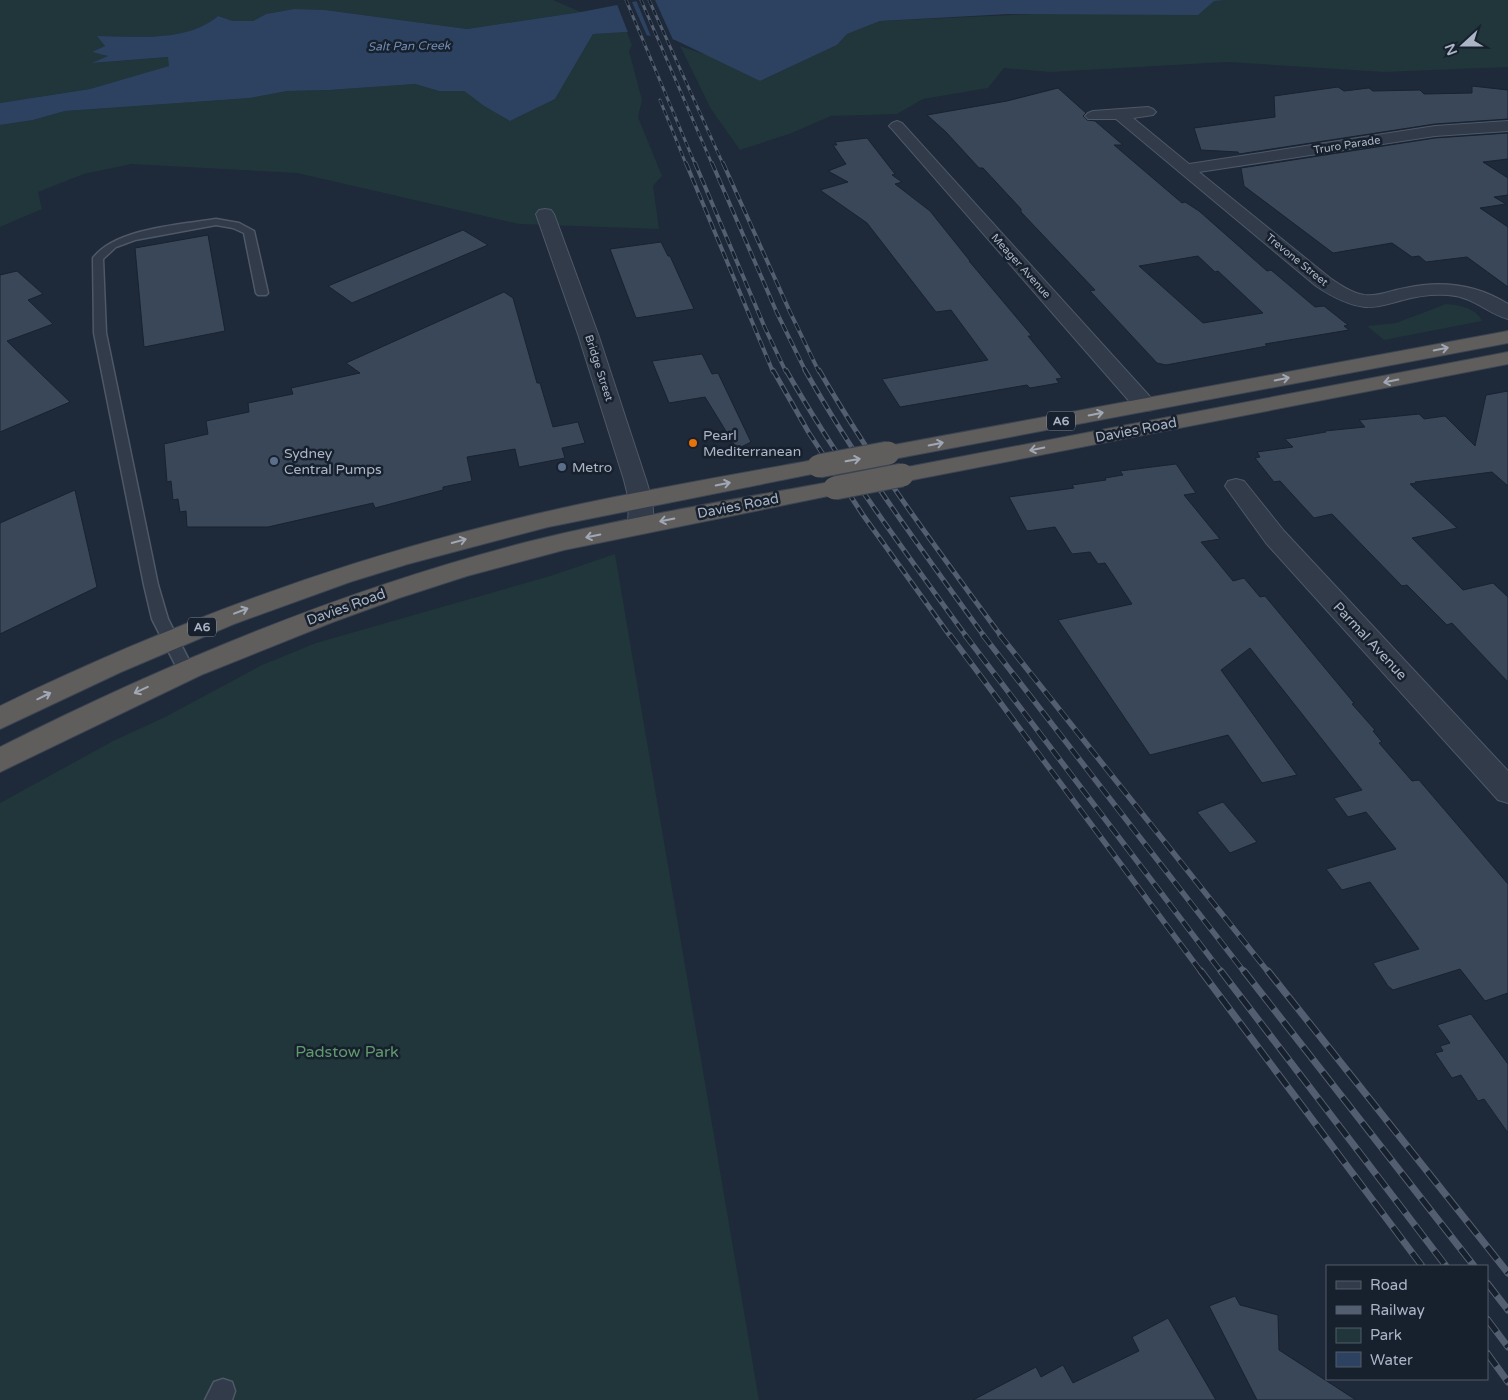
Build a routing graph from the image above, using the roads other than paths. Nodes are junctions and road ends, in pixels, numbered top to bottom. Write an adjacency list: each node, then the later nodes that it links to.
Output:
1 (1148, 112): 2 (street)
2 (1119, 114): 3 (street); 6 (street, Trevone Street)
3 (1093, 116)
4 (897, 126): 12 (street, Meager Avenue)
5 (1508, 126): 6 (street, Truro Parade)
6 (1187, 169): 9 (street, Trevone Street)
7 (545, 214): 15 (street, Bridge Street)
8 (262, 293): 17 (lane)
9 (1508, 313)
10 (1508, 337): 12 (highway, Davies Road / A6, one-way to 10)
11 (1508, 358): 13 (highway, Davies Road / A6, one-way to 13)
12 (1145, 405): 13 (highway); 15 (highway, Davies Road / A6, one-way to 12, bridge)
13 (1205, 417): 16 (highway, Davies Road / A6, one-way to 16, bridge)
14 (1236, 486): 21 (street, Parmal Avenue)
15 (641, 500): 16 (street, Bridge Street); 17 (highway, Davies Road / A6, one-way to 15)
16 (640, 526): 18 (highway, Davies Road / A6, one-way to 18)
17 (171, 639): 18 (lane); 19 (highway, Davies Road / A6, one-way to 17)
18 (186, 670): 20 (highway, Davies Road / A6, one-way to 20)
19 (0, 718)
20 (0, 760)
21 (1508, 791)

